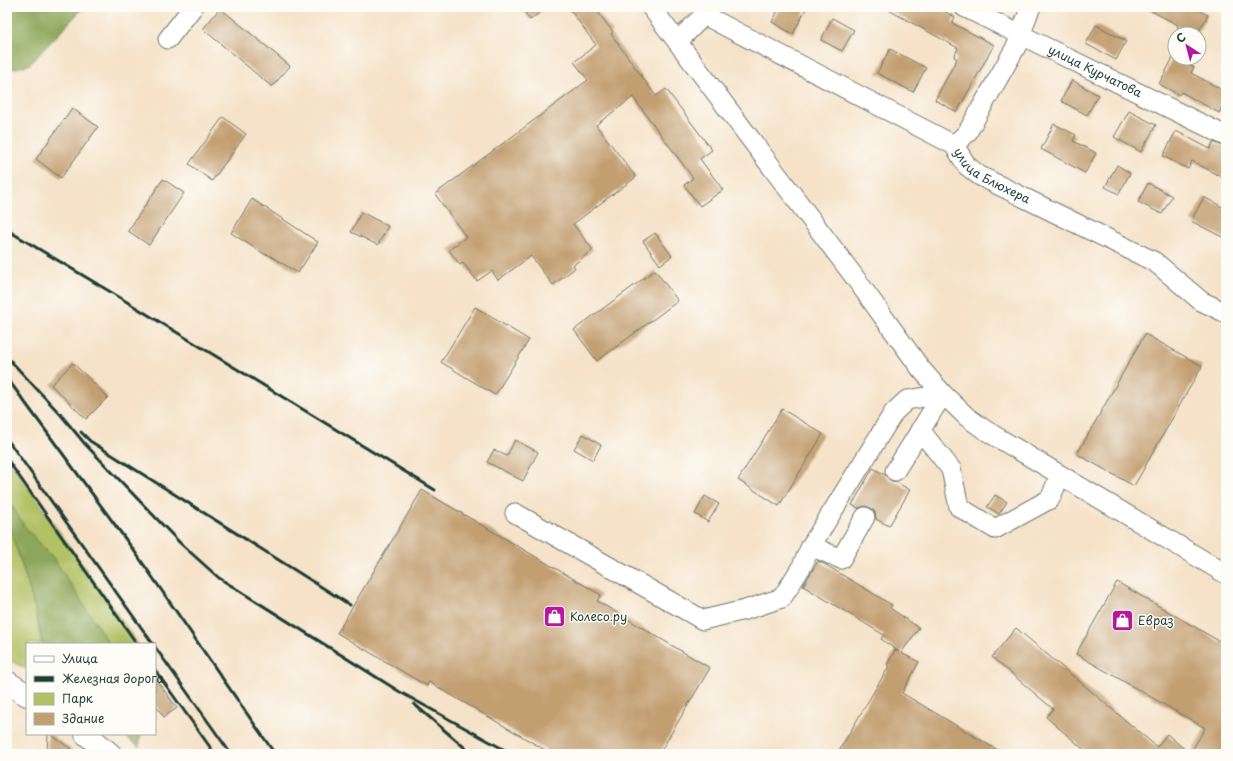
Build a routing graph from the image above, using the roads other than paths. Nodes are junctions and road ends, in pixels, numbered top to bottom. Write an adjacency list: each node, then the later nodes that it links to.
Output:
1 (193, 7): 6 (street)
2 (651, 7): 7 (street)
3 (964, 7): 5 (street, улица Курчатова)
4 (1031, 7): 5 (street)
5 (1021, 35): 8 (street, улица Курчатова); 9 (street)
6 (168, 39)
7 (678, 41): 9 (street, улица Блюхера); 11 (street)
8 (1226, 136)
9 (954, 145): 10 (street, улица Блюхера)
10 (1226, 312)
11 (943, 394): 12 (street); 14 (street); 17 (street)
12 (920, 430): 13 (street); 14 (street)
13 (895, 471)
14 (1060, 476): 18 (street)
15 (515, 513): 17 (street)
16 (865, 517): 17 (street)
17 (811, 546)
18 (1226, 574)
19 (7, 682): 20 (main road)
20 (26, 694)
21 (87, 735): 22 (main road)
22 (110, 754)

